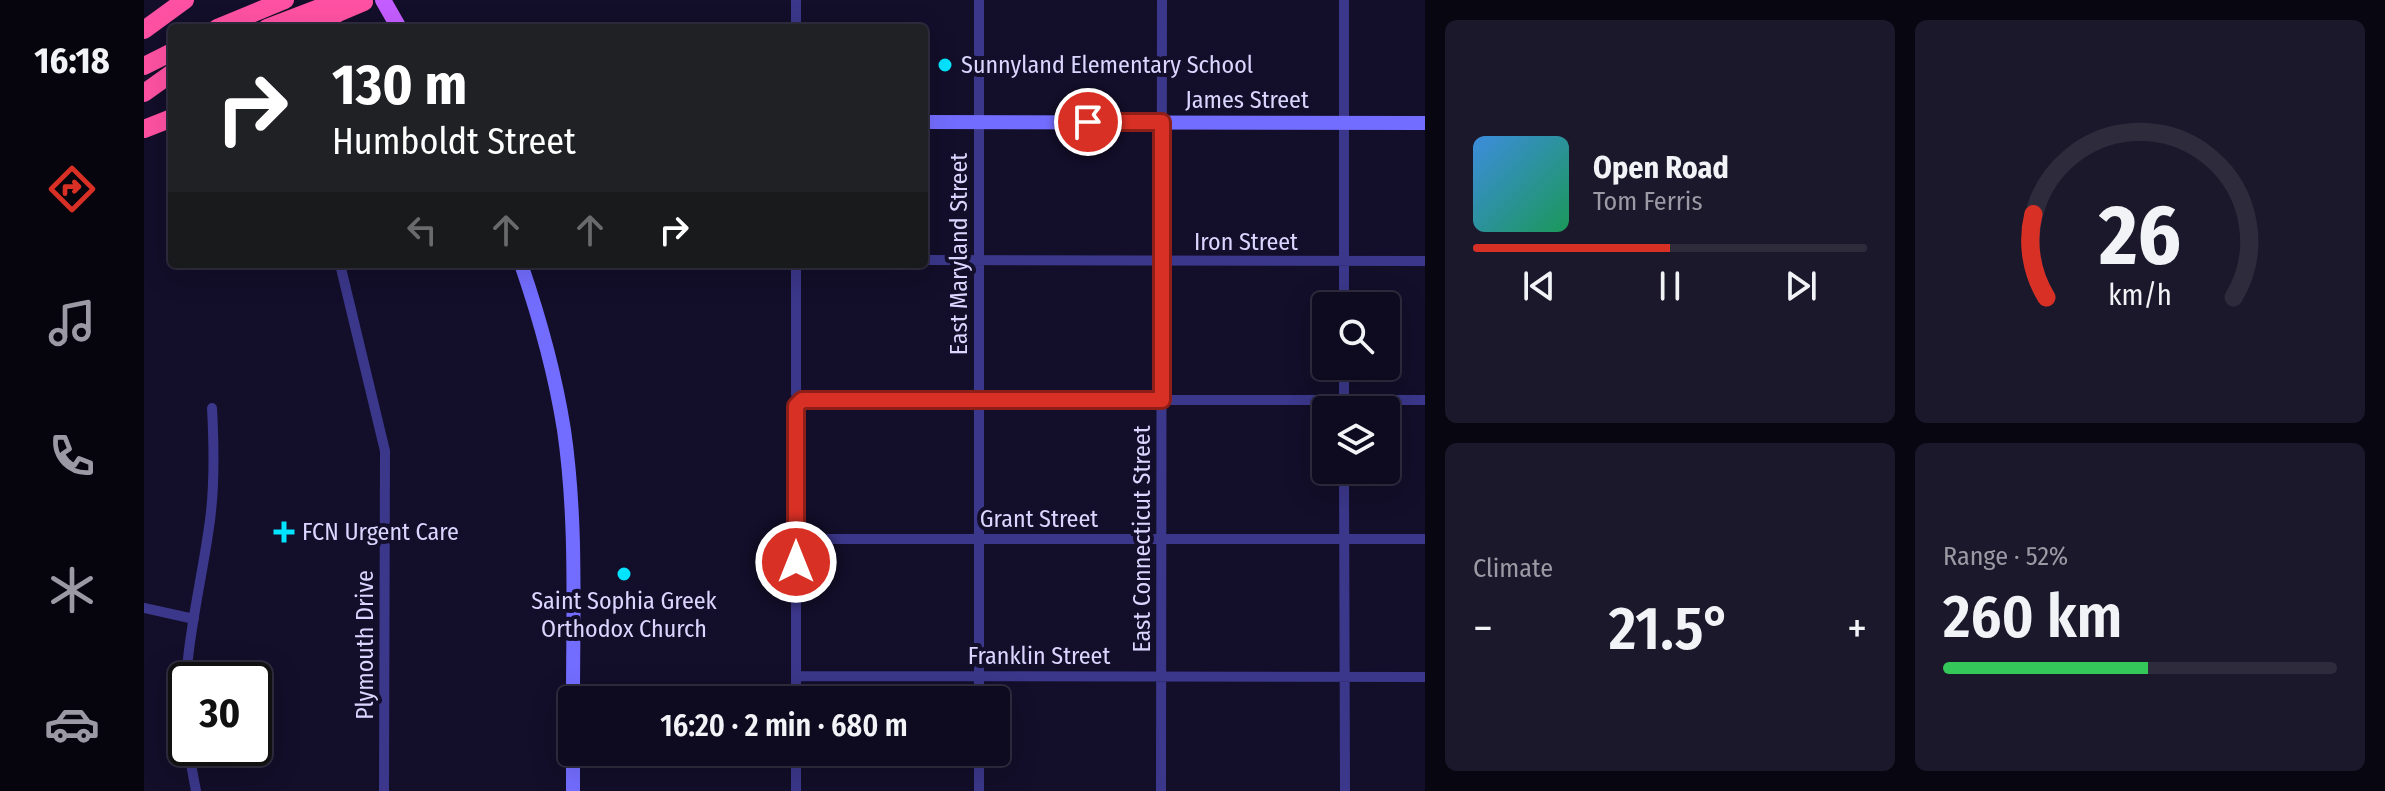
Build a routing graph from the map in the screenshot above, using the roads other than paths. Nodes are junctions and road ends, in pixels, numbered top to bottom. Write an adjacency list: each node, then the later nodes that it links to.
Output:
1 (185, 0): 14 (highway)
2 (285, 0): 9 (highway)
3 (340, 0): 10 (highway)
4 (796, 0): 13 (street)
5 (979, 0): 21 (street, East Maryland Street)
6 (1162, 0): 22 (street, East Connecticut Street)
7 (1344, 0): 23 (street)
8 (374, 1): 11 (highway); 12 (main road)
9 (227, 24)
10 (277, 24)
11 (321, 24)
12 (395, 24)
13 (796, 24)
14 (144, 30)
15 (168, 54): 16 (highway)
16 (144, 66)
17 (168, 76): 18 (highway)
18 (144, 93)
19 (168, 120): 25 (highway)
20 (928, 122): 21 (main road, James Street)
21 (979, 122): 22 (main road, James Street); 27 (street, East Maryland Street)
22 (1162, 122): 23 (main road, James Street); 29 (street, East Connecticut Street)
23 (1344, 123): 24 (main road, James Street); 30 (street)
24 (1425, 123)
25 (144, 129)
26 (928, 260): 27 (street, Iron Street)
27 (979, 260): 29 (street, Iron Street); 36 (street, East Maryland Street)
28 (1425, 261): 30 (street, Iron Street)
29 (1162, 262): 30 (street, Iron Street); 37 (street, East Connecticut Street)
30 (1344, 262): 34 (street)
31 (341, 268): 64 (street, Plymouth Drive)
32 (522, 268): 56 (main road)
33 (796, 268): 35 (street)
34 (1344, 292)
35 (798, 400): 36 (street); 43 (street)
36 (979, 400): 37 (street); 44 (street, East Maryland Street)
37 (1162, 400): 40 (street); 45 (street, East Connecticut Street)
38 (1425, 400): 39 (street)
39 (1400, 402)
40 (1312, 404)
41 (212, 408): 49 (street)
42 (1344, 484): 46 (street)
43 (796, 539): 44 (street, Grant Street); 51 (street)
44 (979, 539): 45 (street, Grant Street); 52 (street, East Maryland Street)
45 (1162, 539): 46 (street, Grant Street); 53 (street, East Connecticut Street)
46 (1345, 539): 47 (street, Grant Street); 54 (street)
47 (1425, 539)
48 (144, 608): 49 (street)
49 (194, 619): 50 (street)
50 (188, 662)
51 (796, 676): 52 (street, Franklin Street); 57 (street)
52 (979, 676): 53 (street, Franklin Street); 58 (street, East Maryland Street)
53 (1161, 676): 54 (street, Franklin Street); 68 (street, East Connecticut Street)
54 (1345, 677): 55 (street, Franklin Street); 69 (street)
55 (1425, 677)
56 (573, 686)
57 (796, 686)
58 (979, 686)
59 (191, 766): 63 (street)
60 (573, 766): 65 (main road)
61 (796, 766): 66 (street)
62 (979, 766): 67 (street)
63 (196, 791)
64 (384, 791)
65 (573, 791)
66 (796, 791)
67 (979, 791)
68 (1161, 791)
69 (1345, 791)

